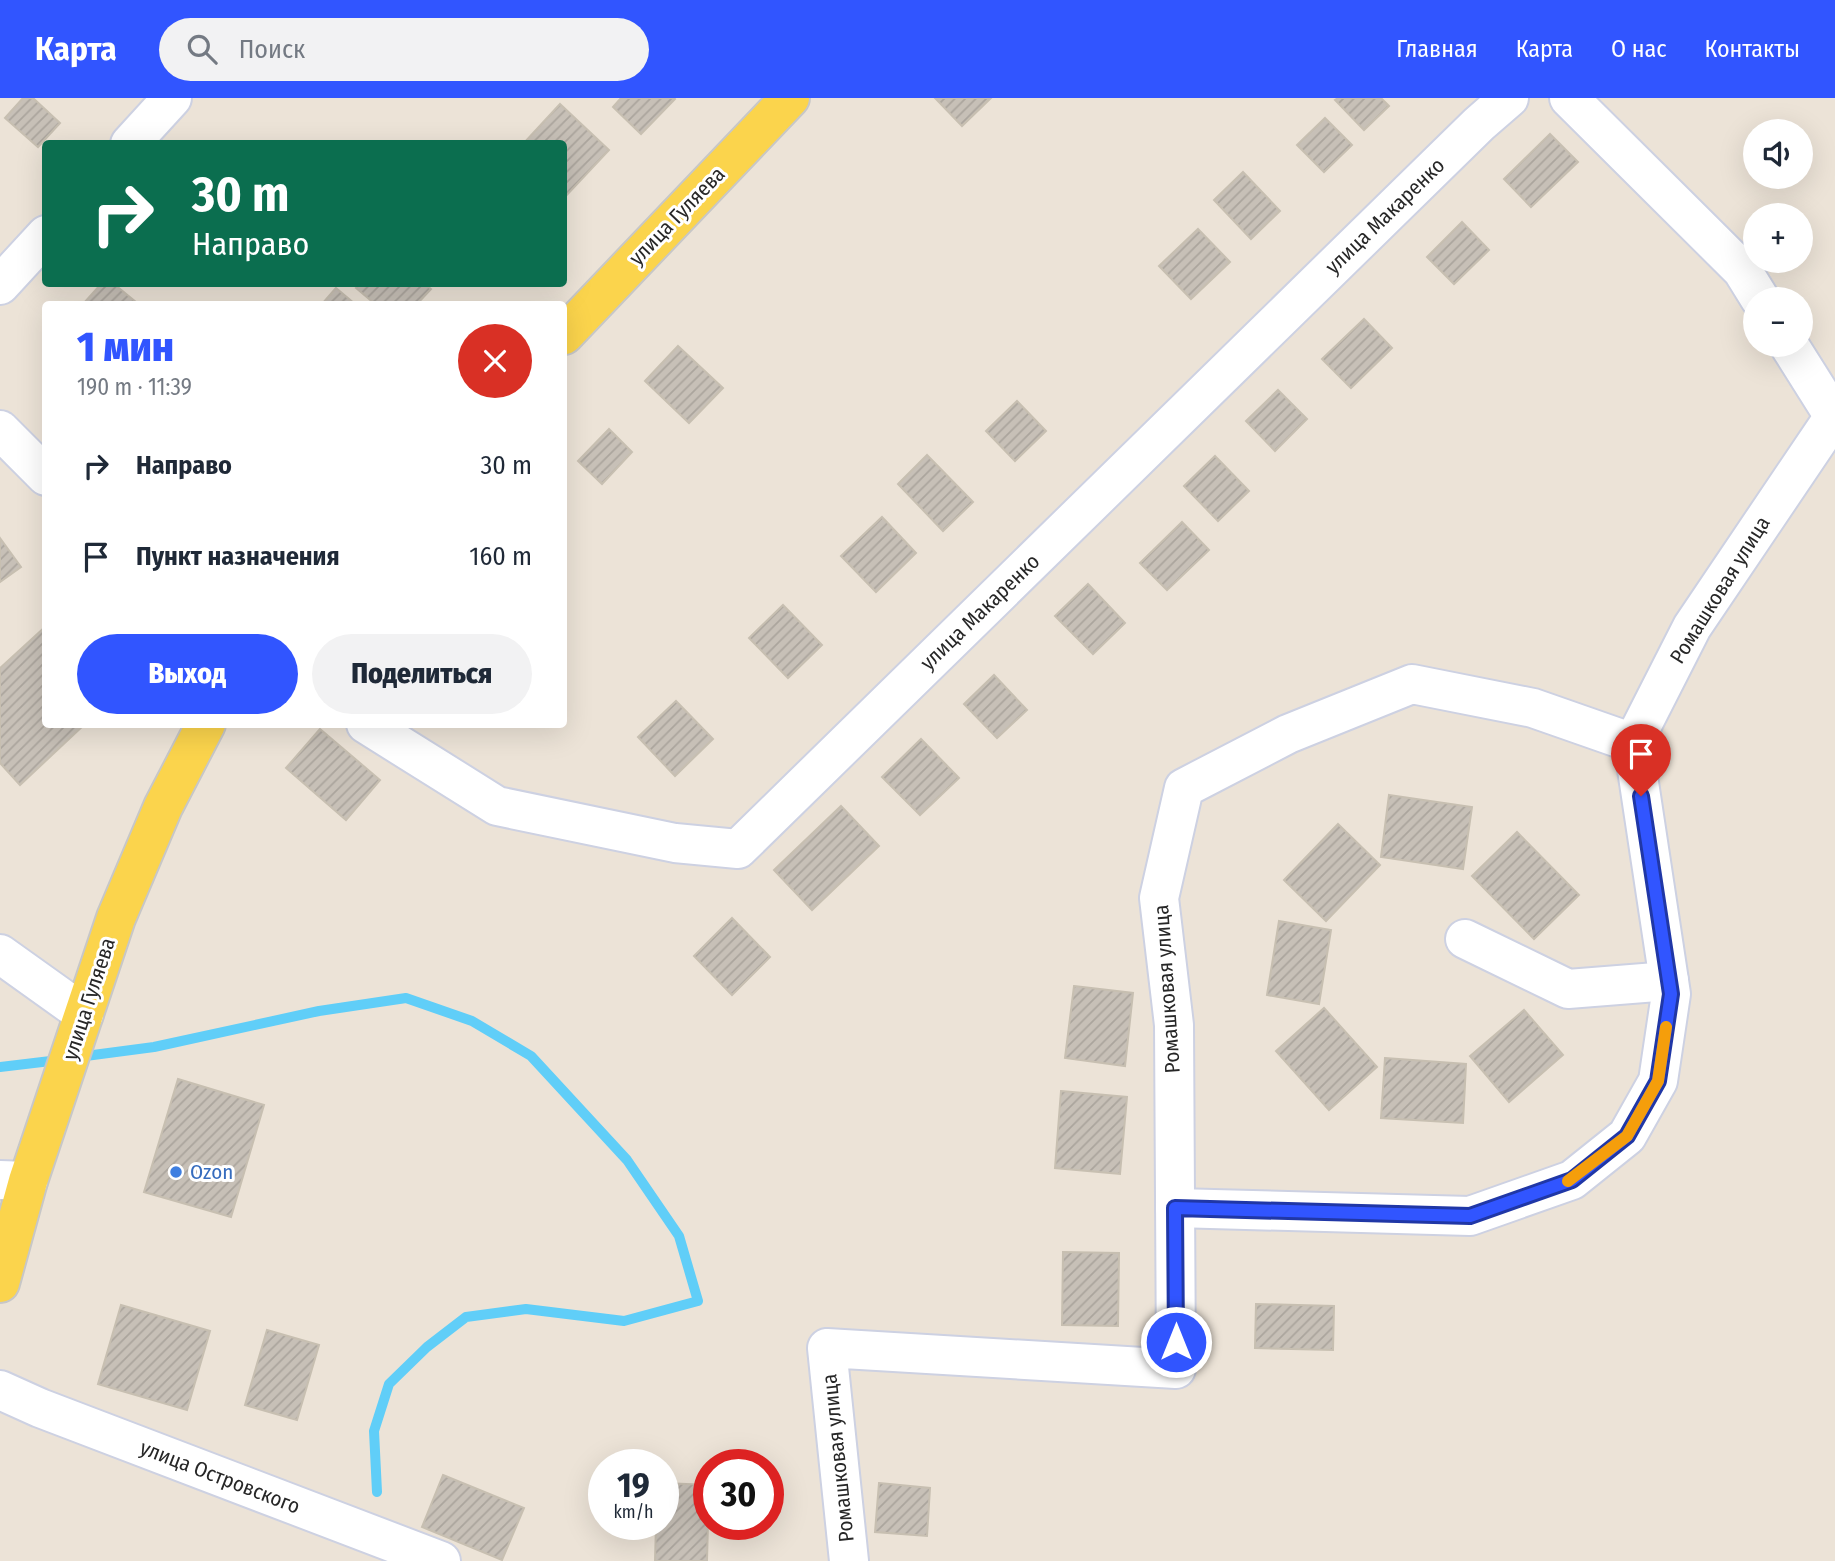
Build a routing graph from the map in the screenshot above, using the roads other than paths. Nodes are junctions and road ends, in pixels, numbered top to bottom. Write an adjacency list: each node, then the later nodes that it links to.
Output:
1 (172, 98): 5 (street)
2 (790, 98): 9 (main road, улица Гуляева)
3 (1509, 98): 15 (street, улица Макаренко)
4 (1569, 98): 8 (street)
5 (134, 140)
6 (42, 239): 7 (street)
7 (0, 285)
8 (1753, 287)
9 (567, 332)
10 (1797, 357): 11 (street)
11 (1835, 417): 16 (street, Ромашковая улица)
12 (0, 430): 13 (street)
13 (42, 472)
14 (204, 728): 20 (main road, улица Гуляева)
15 (372, 728)
16 (1633, 743): 19 (street); 22 (street, Ромашковая улица)
17 (1465, 939): 19 (street)
18 (0, 954): 20 (street)
19 (1670, 981): 22 (street)
20 (85, 1014): 21 (main road, улица Гуляева)
21 (14, 1180): 23 (main road, улица Гуляева)
22 (1175, 1208): 26 (street, Ромашковая улица)
23 (0, 1283)
24 (0, 1390): 25 (street, улица Островского)
25 (441, 1561)
26 (849, 1561)

